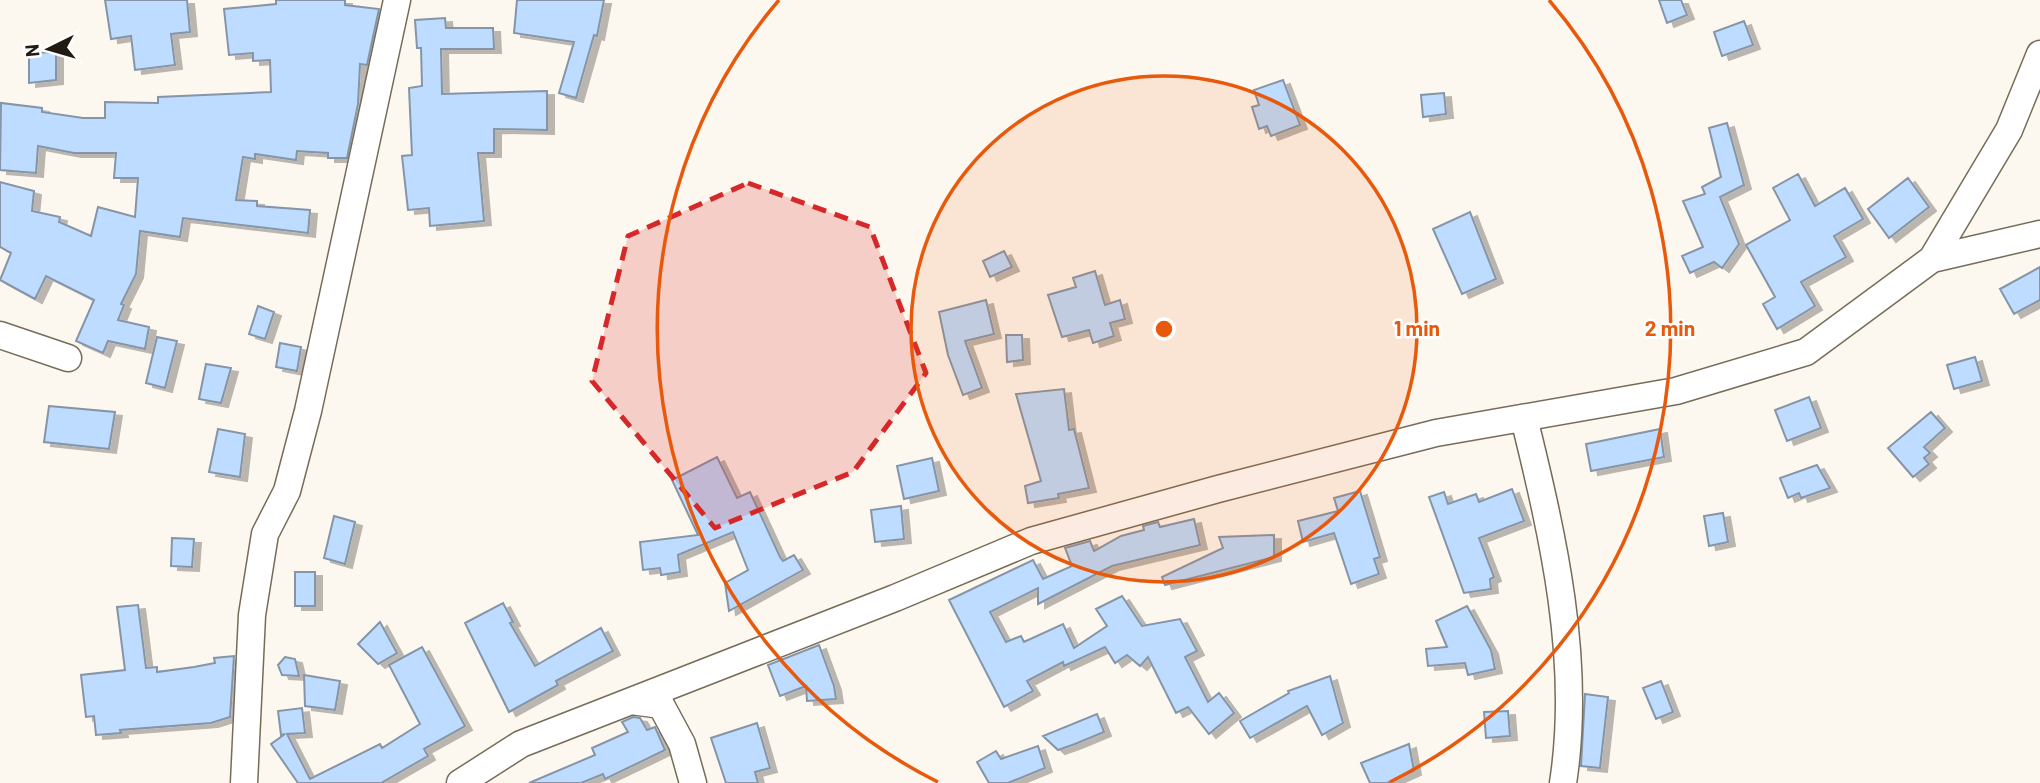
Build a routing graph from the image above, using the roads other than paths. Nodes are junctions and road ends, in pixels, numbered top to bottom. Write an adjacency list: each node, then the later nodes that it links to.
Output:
1 (397, 0): 9 (street)
2 (2040, 54): 4 (street)
3 (2040, 234): 4 (street)
4 (1932, 259): 7 (street)
5 (0, 335): 6 (street)
6 (68, 358)
7 (1524, 418): 8 (street); 12 (street)
8 (629, 701): 10 (street); 11 (street)
9 (244, 783)
10 (460, 783)
11 (692, 783)
12 (1563, 783)

